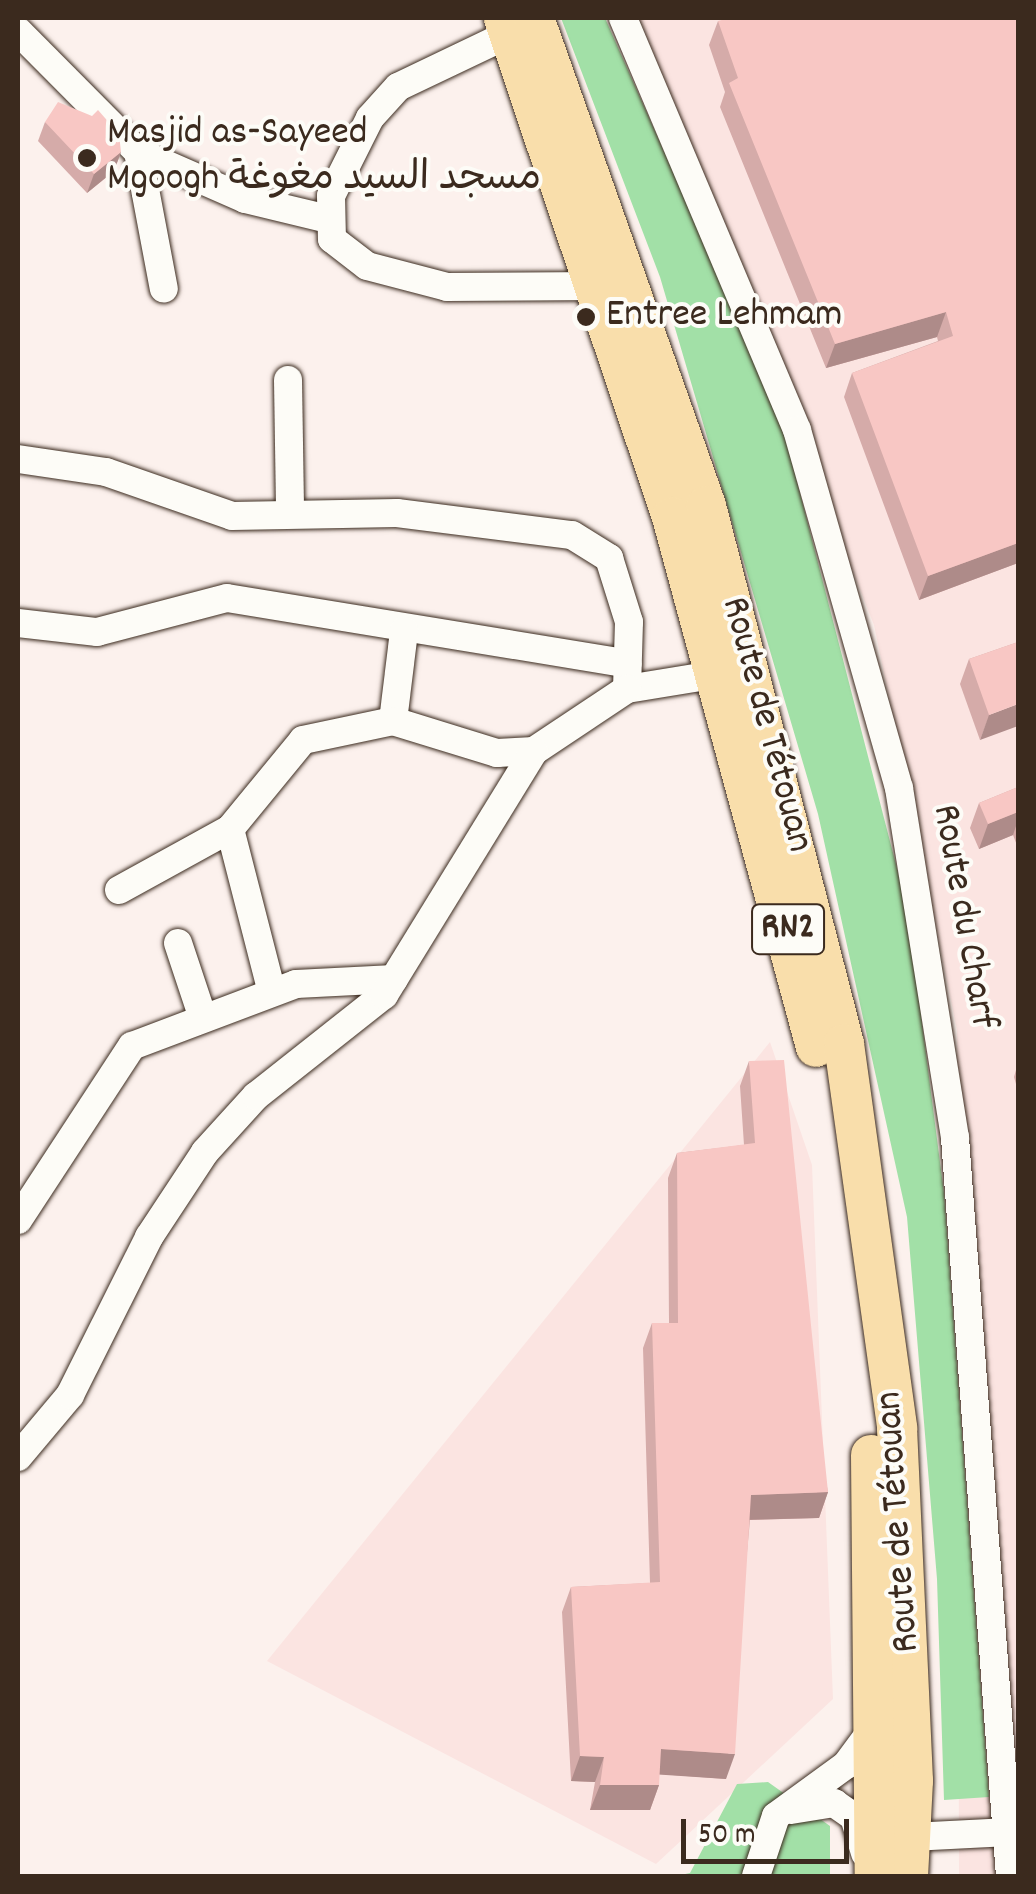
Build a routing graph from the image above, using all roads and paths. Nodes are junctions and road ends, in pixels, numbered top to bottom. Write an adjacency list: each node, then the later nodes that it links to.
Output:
1 (623, 18): 27 (street, Route du Charf)
2 (516, 23): 5 (street); 6 (highway, Route de Tétouan / RN2); 28 (highway, Route de Tétouan / RN2)
3 (18, 31): 4 (street)
4 (138, 152): 5 (street); 7 (street)
5 (328, 219): 6 (street)
6 (600, 286): 13 (highway, Route de Tétouan / RN2)
7 (164, 289)
8 (288, 380): 10 (street)
9 (18, 458): 10 (street)
10 (290, 514): 14 (street)
11 (18, 623): 12 (street)
12 (404, 630): 14 (street); 15 (street)
13 (719, 674): 14 (street); 25 (highway, Route de Tétouan / RN2)
14 (628, 676): 16 (street)
15 (393, 721): 16 (street); 17 (street)
16 (534, 751): 20 (street)
17 (230, 829): 18 (street); 21 (street)
18 (120, 890)
19 (178, 942): 22 (street)
20 (394, 980): 21 (street); 24 (street)
21 (272, 992): 22 (street)
22 (203, 1018): 23 (street)
23 (18, 1220)
24 (18, 1457)
25 (876, 1724): 26 (street); 30 (highway, Route de Tétouan / RN2)
26 (776, 1816): 29 (street); 30 (street)
27 (1009, 1832): 28 (street); 31 (street, Route du Charf)
28 (909, 1857)
29 (756, 1876)
30 (873, 1876)
31 (1010, 1876)

